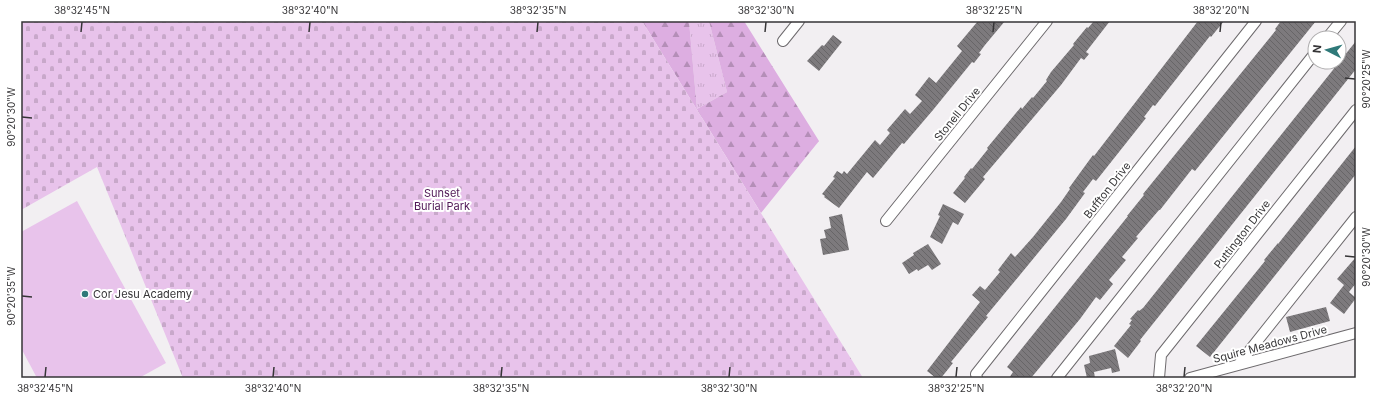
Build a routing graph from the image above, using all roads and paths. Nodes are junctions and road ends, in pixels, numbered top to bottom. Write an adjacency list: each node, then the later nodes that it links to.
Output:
1 (799, 21): 6 (street)
2 (1047, 21): 10 (street, Stonell Drive)
3 (1256, 21): 13 (street, Buffton Drive)
4 (1340, 21): 5 (street)
5 (1333, 30)
6 (783, 41)
7 (1307, 63): 14 (street)
8 (1356, 110): 15 (street, Puttington Drive)
9 (1356, 217): 12 (street)
10 (886, 221)
11 (1356, 333): 12 (street, Squire Meadows Drive)
12 (1238, 365): 16 (street, Squire Meadows Drive)
13 (976, 376)
14 (1057, 378)
15 (1159, 378)
16 (1190, 378)

